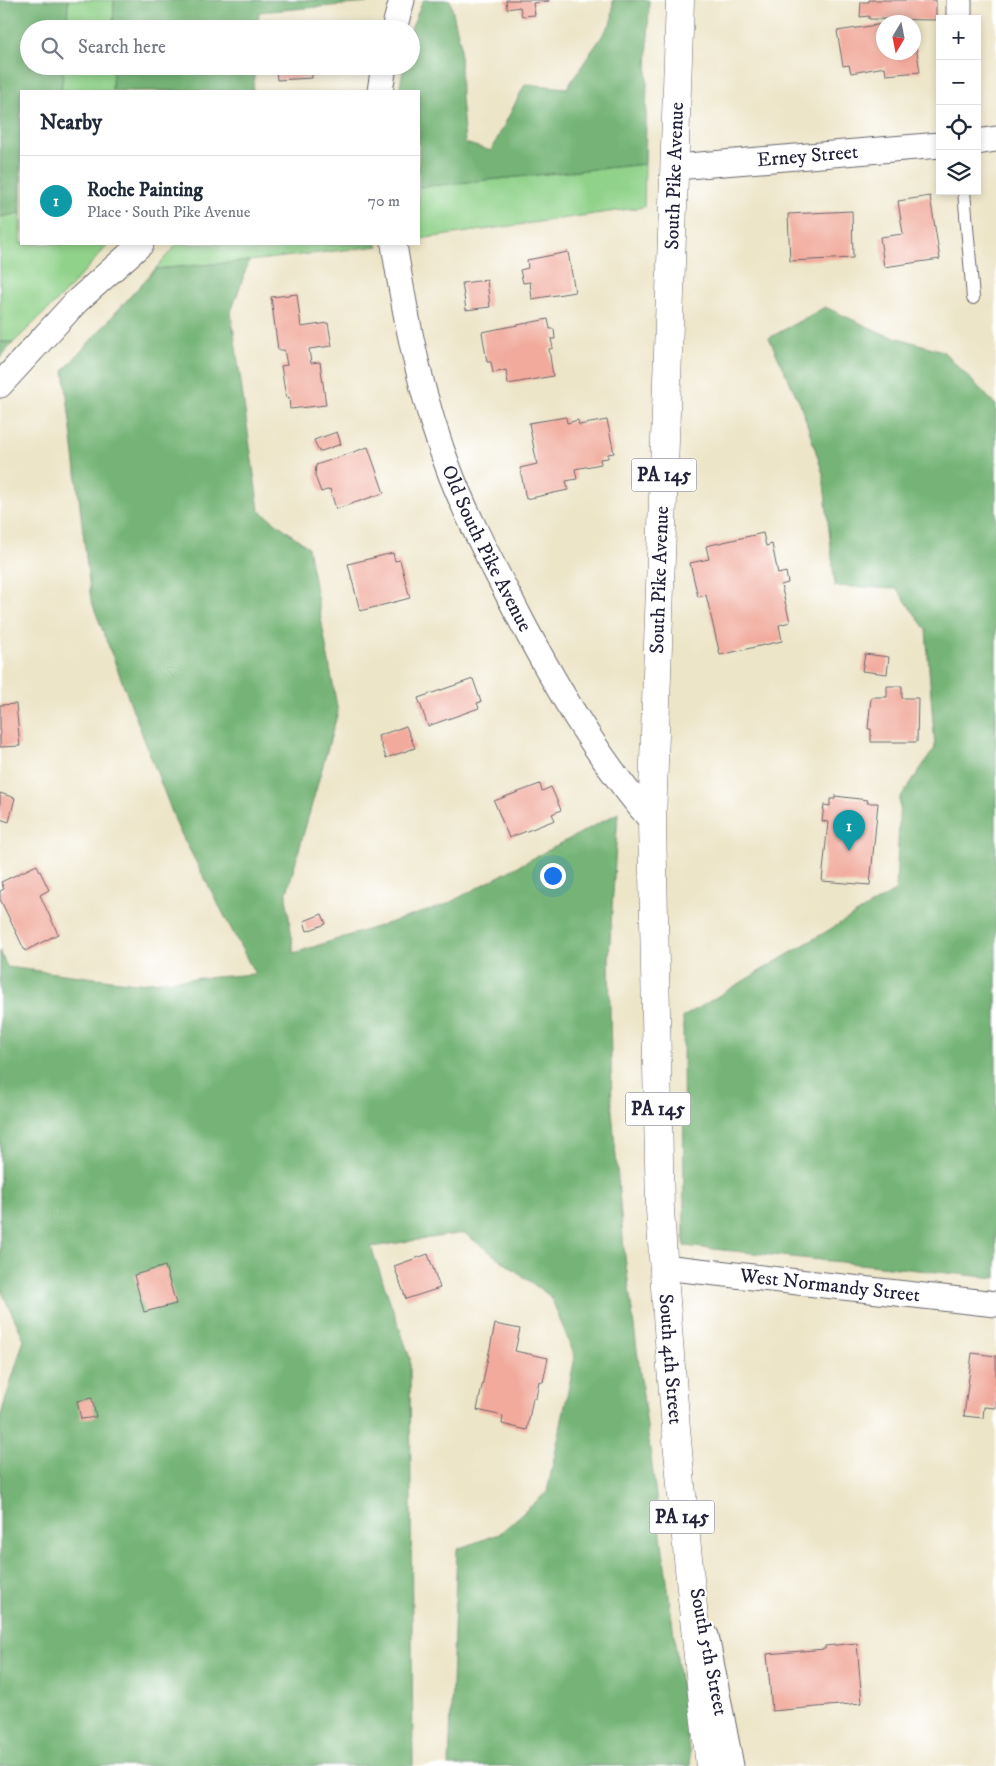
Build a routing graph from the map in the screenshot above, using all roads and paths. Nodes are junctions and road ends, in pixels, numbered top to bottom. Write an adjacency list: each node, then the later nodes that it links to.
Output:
1 (402, 0): 5 (street)
2 (680, 0): 11 (main road, South Pike Avenue / PA 145)
3 (959, 0): 4 (street)
4 (959, 15)
5 (396, 20)
6 (383, 75): 7 (street)
7 (380, 90)
8 (996, 140): 9 (street)
9 (981, 142)
10 (936, 145): 11 (street, Erney Street)
11 (676, 166): 17 (main road, South Pike Avenue / PA 145)
12 (964, 195): 15 (lane)
13 (139, 245): 16 (street)
14 (394, 245): 17 (street, Old South Pike Avenue)
15 (973, 298)
16 (0, 385)
17 (652, 821): 18 (main road, South Pike Avenue / PA 145)
18 (656, 951): 19 (main road, South 4th Street / PA 145)
19 (663, 1267): 20 (street, West Normandy Street); 21 (main road, South 4th Street / PA 145)
20 (996, 1304)
21 (684, 1538): 22 (main road, South 4th Street / PA 145); 23 (street, South 5th Street)
22 (710, 1766)
23 (731, 1766)

